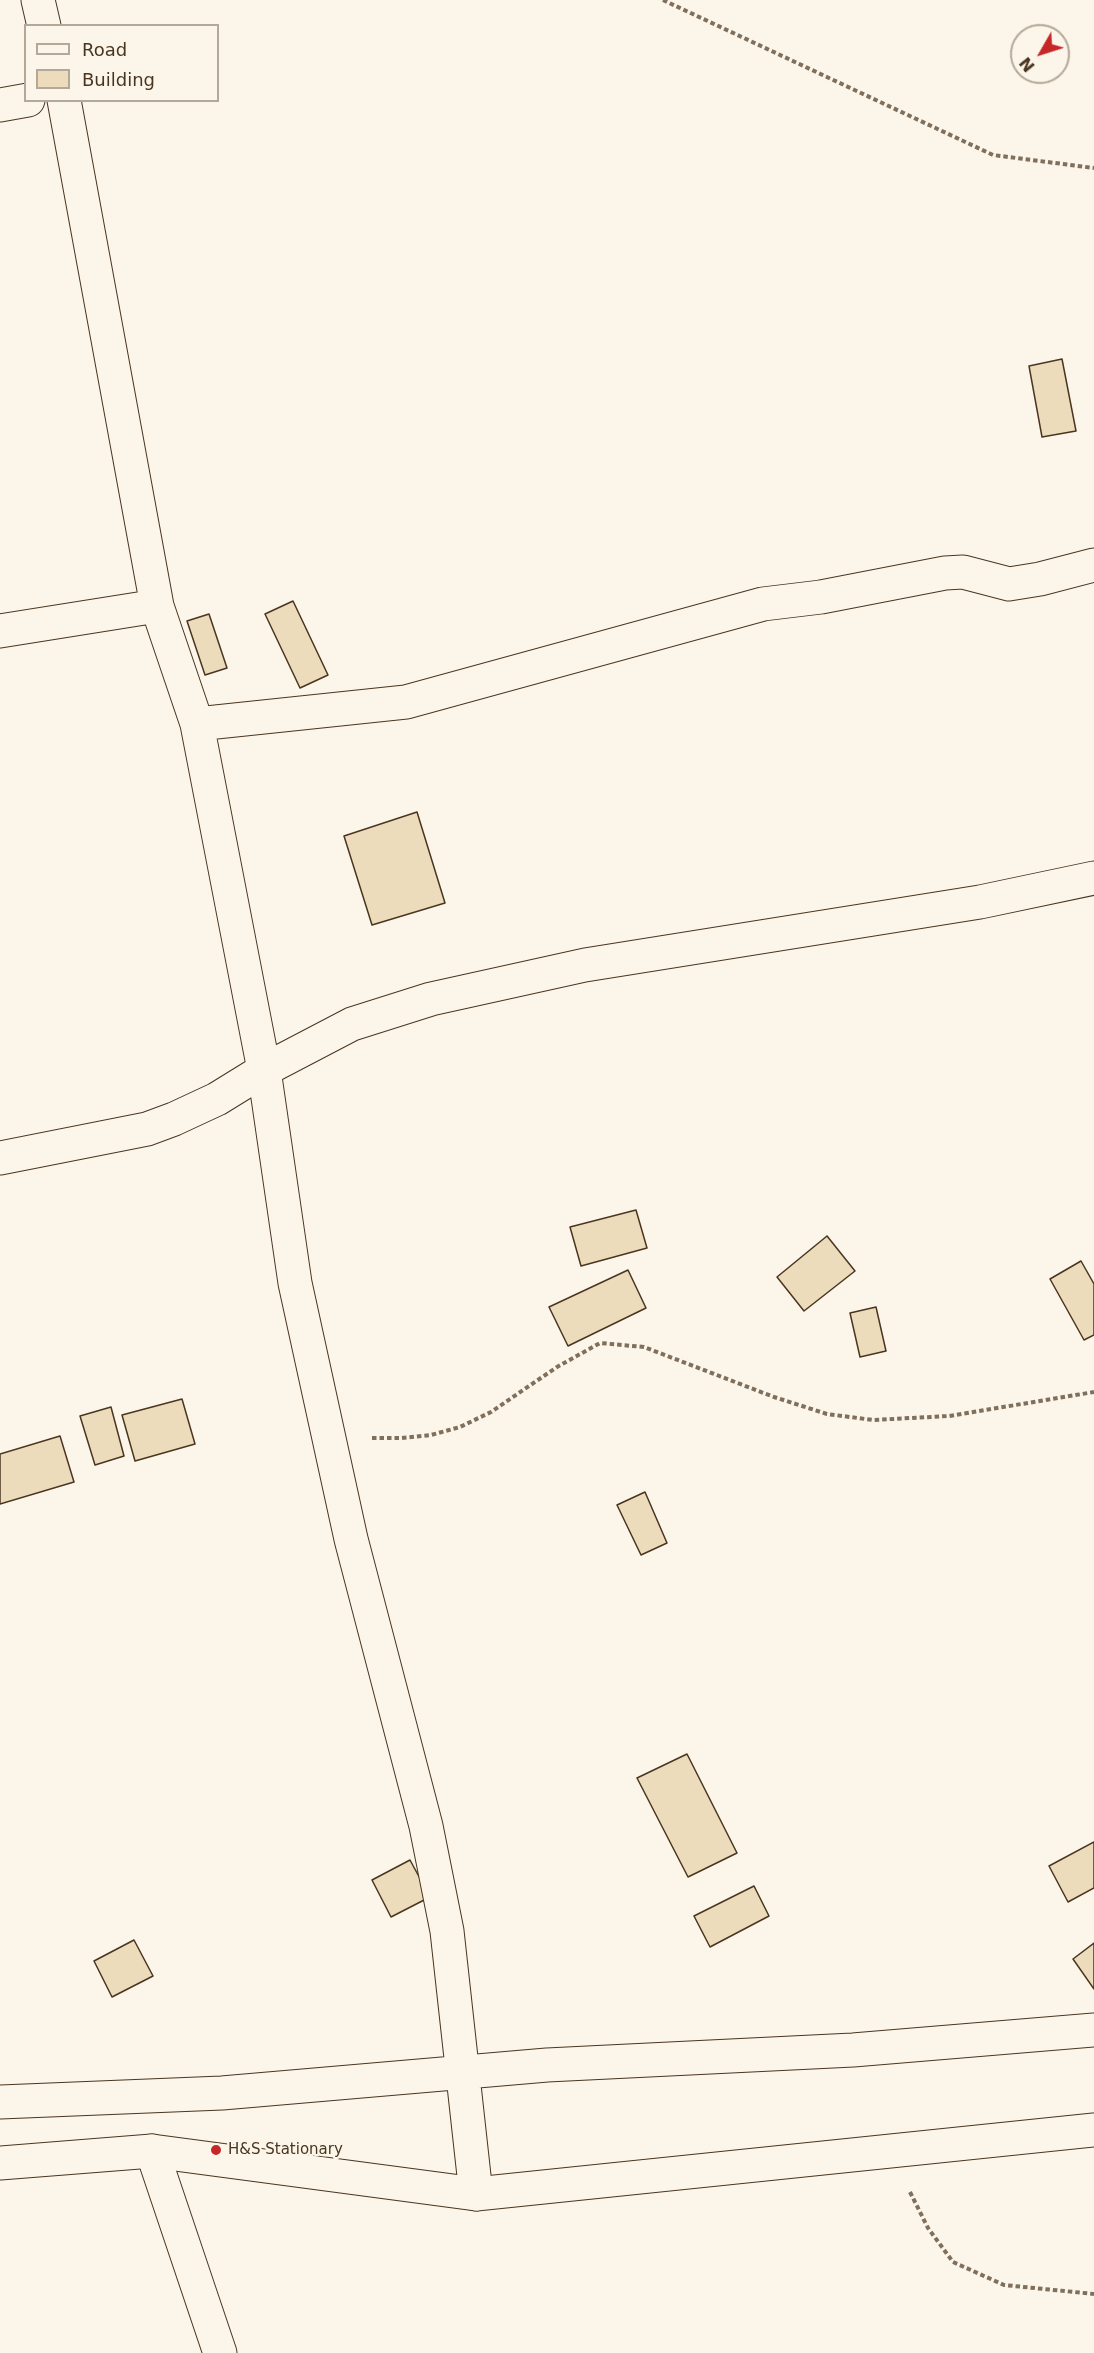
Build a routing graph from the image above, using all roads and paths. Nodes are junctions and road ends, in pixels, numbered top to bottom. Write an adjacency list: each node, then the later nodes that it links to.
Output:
1 (38, 0): 3 (street)
2 (663, 0): 7 (path)
3 (44, 24)
4 (24, 101): 6 (street)
5 (64, 102): 9 (street)
6 (0, 105)
7 (1094, 168)
8 (1094, 565): 11 (street)
9 (157, 606): 10 (street); 11 (street)
10 (0, 632)
11 (197, 724): 13 (street)
12 (1094, 878): 13 (street)
13 (264, 1070): 14 (street); 16 (street)
14 (0, 1158)
15 (1094, 1392): 16 (path)
16 (327, 1434): 18 (street)
17 (1094, 2030): 18 (street)
18 (463, 2072): 19 (street); 24 (street)
19 (0, 2102)
20 (1094, 2130): 22 (street)
21 (152, 2151): 23 (street); 24 (street); 26 (street)
22 (889, 2151): 24 (street); 25 (path)
23 (0, 2163)
24 (476, 2194)
25 (1094, 2294)
26 (220, 2353)

